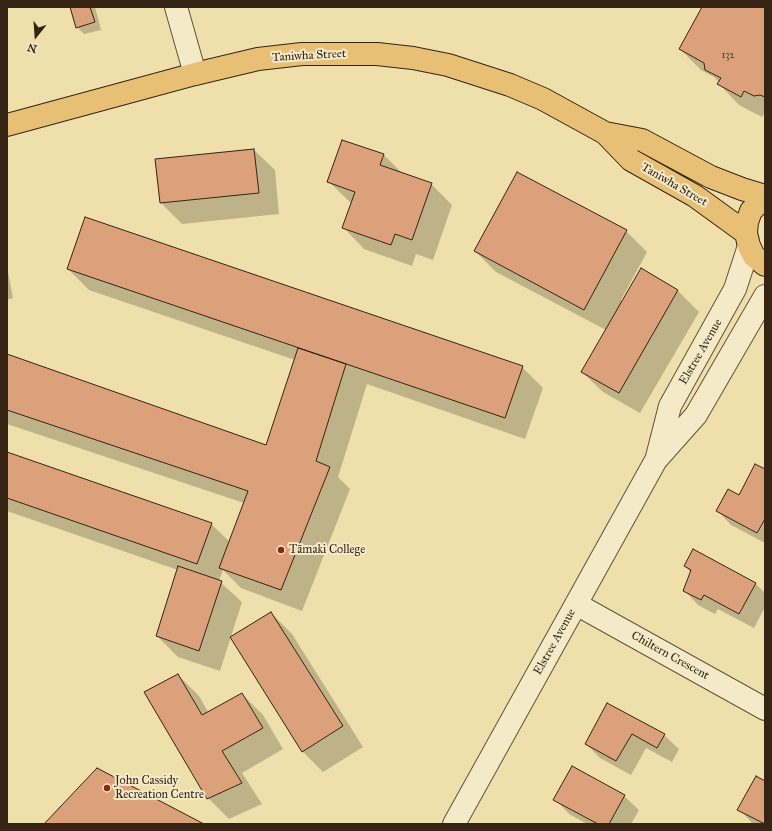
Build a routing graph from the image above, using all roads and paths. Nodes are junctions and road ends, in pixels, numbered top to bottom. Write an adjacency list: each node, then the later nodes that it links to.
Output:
1 (176, 7): 2 (street)
2 (195, 74): 3 (main road, Taniwha Street); 4 (main road, Taniwha Street)
3 (7, 125)
4 (605, 133): 5 (main road, Taniwha Street); 6 (main road, Taniwha Street)
5 (765, 196): 6 (main road)
6 (748, 239): 7 (main road, Taniwha Street); 9 (street, Elstree Avenue)
7 (765, 265)
8 (765, 296): 9 (street, Elstree Avenue)
9 (656, 460): 10 (street, Elstree Avenue)
10 (576, 604): 11 (street, Chiltern Crescent); 12 (street, Elstree Avenue)
11 (765, 709)
12 (454, 824)

